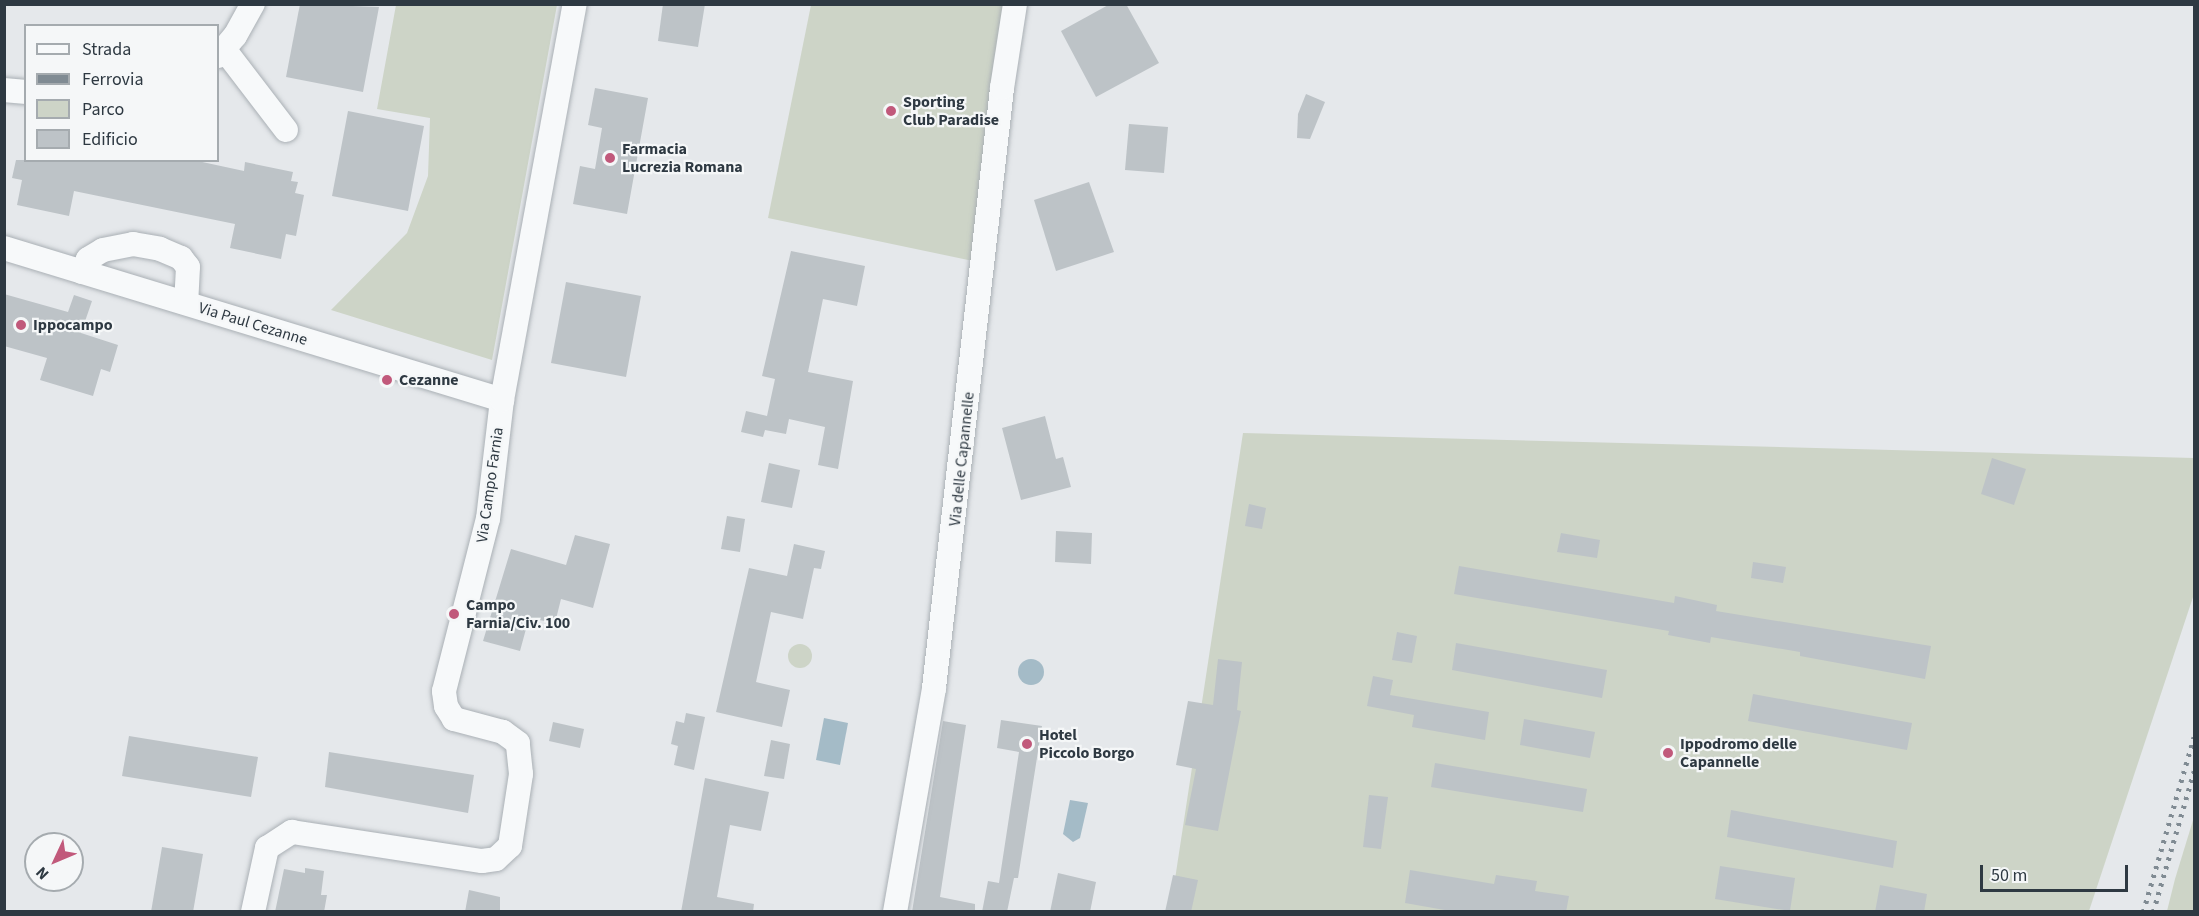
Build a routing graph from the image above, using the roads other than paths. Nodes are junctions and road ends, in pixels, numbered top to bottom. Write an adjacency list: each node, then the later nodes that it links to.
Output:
1 (253, 4): 4 (street)
2 (575, 4): 11 (street, Via Campo Farnia)
3 (1015, 4): 13 (street, Via delle Capannelle)
4 (221, 52): 7 (street)
5 (4, 90): 6 (street)
6 (24, 92)
7 (286, 130)
8 (4, 248): 9 (street, Via Paul Cezanne)
9 (82, 272): 10 (street, Via Paul Cezanne); 10 (street)
10 (186, 303): 11 (street, Via Paul Cezanne)
11 (502, 400): 12 (street, Via Campo Farnia)
12 (253, 912)
13 (895, 912)

